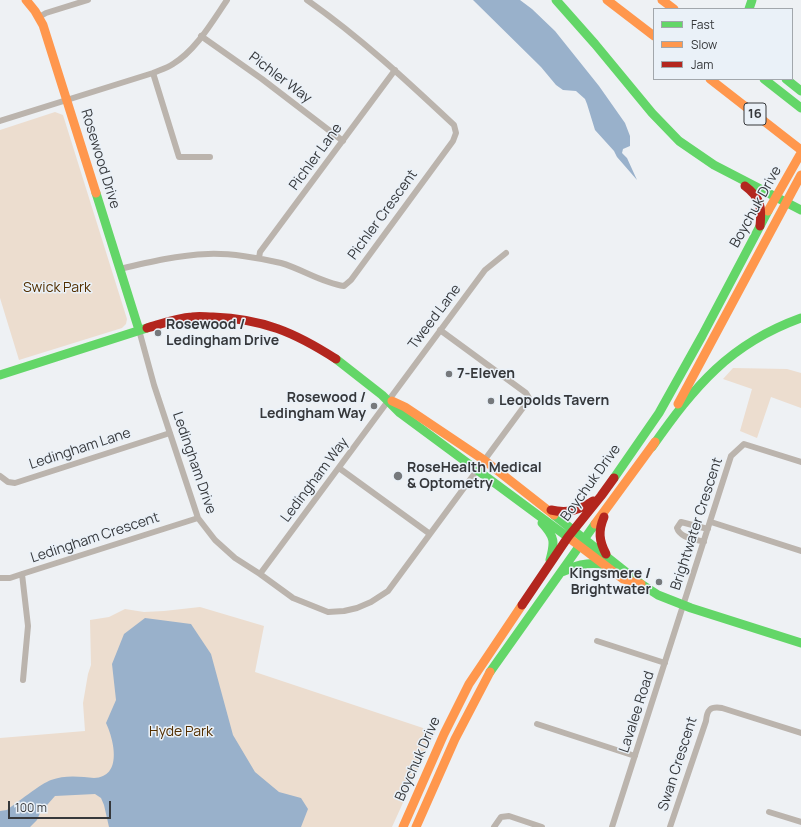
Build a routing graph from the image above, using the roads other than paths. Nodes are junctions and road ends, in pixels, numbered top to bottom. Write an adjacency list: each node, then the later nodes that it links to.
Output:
1 (26, 0): 9 (main road, Rosewood Drive)
2 (88, 0): 9 (street)
3 (227, 0): 11 (street)
4 (308, 0): 12 (street, Pichler Crescent)
5 (556, 0): 25 (main road)
6 (607, 0): 10 (main road)
7 (662, 0): 8 (main road)
8 (673, 8)
9 (39, 17): 18 (main road, Rosewood Drive)
10 (653, 35)
11 (201, 36): 13 (street); 21 (street, Pichler Way)
12 (395, 70): 21 (street, Pichler Lane); 32 (street, Pichler Crescent)
13 (153, 73): 18 (street); 24 (street)
14 (711, 80): 22 (main road, 16)
15 (765, 80): 19 (main road, 16)
16 (787, 80): 17 (main road)
17 (801, 91)
18 (67, 100): 20 (street); 33 (main road, Rosewood Drive)
19 (801, 108)
20 (0, 121)
21 (342, 141): 32 (street, Pichler Lane)
22 (801, 150)
23 (801, 153): 27 (main road, Boychuk Drive)
24 (210, 157)
25 (714, 165): 27 (main road); 30 (main road)
26 (800, 176): 28 (main road, Boychuk Drive)
27 (776, 196): 28 (main road); 30 (main road, Boychuk Drive)
28 (786, 201): 29 (main road); 40 (main road, Boychuk Drive)
29 (801, 210)
30 (760, 226): 46 (main road, Boychuk Drive)
31 (506, 253): 36 (street, Tweed Lane)
32 (259, 258): 33 (street, Pichler Crescent)
33 (120, 269): 35 (main road, Rosewood Drive)
34 (801, 318): 40 (main road)
35 (138, 330): 37 (main road); 38 (main road); 39 (street, Ledingham Drive)
36 (440, 330): 38 (street, Tweed Lane); 41 (street, Ledingham Drive)
37 (0, 375)
38 (389, 400): 41 (main road); 43 (street, Ledingham Way); 44 (main road)
39 (170, 433): 45 (street, Ledingham Lane); 50 (street, Ledingham Drive)
40 (652, 447): 47 (main road, Boychuk Drive)
41 (484, 460): 44 (street, Ledingham Drive); 49 (main road)
42 (801, 462): 51 (street, Brightwater Crescent)
43 (339, 468): 53 (street); 61 (street, Ledingham Way)
44 (477, 470): 48 (main road); 53 (street, Ledingham Drive)
45 (0, 476)
46 (601, 496): 49 (main road); 54 (main road, Boychuk Drive)
47 (612, 502): 56 (main road, Boychuk Drive); 58 (main road)
48 (528, 507): 54 (main road); 59 (main road)
49 (545, 508): 54 (main road)
50 (198, 518): 60 (street, Ledingham Crescent); 61 (street, Ledingham Drive)
51 (711, 522): 52 (street, Brightwater Crescent); 57 (street)
52 (708, 529): 55 (street, Brightwater Crescent); 55 (street)
53 (430, 534): 61 (street, Ledingham Drive)
54 (571, 534): 56 (main road); 59 (main road, Boychuk Drive)
55 (704, 542): 64 (street, Brightwater Crescent)
56 (582, 543): 58 (main road); 62 (main road, Boychuk Drive)
57 (801, 551)
58 (605, 560): 62 (main road); 64 (main road)
59 (548, 566): 74 (main road, Boychuk Drive)
60 (22, 574): 63 (street, Ledingham Crescent); 68 (street)
61 (260, 574)
62 (559, 574): 75 (main road, Boychuk Drive)
63 (0, 578)
64 (683, 605): 66 (main road); 67 (street, Lavalee Road)
65 (597, 641): 67 (street)
66 (801, 643)
67 (665, 663): 71 (street, Lavalee Road)
68 (23, 680)
69 (537, 724): 71 (street)
70 (801, 733): 79 (street, Swan Crescent)
71 (635, 756): 78 (street, Lavalee Road)
72 (769, 812): 73 (street)
73 (801, 822)
74 (403, 827)
75 (416, 827)
76 (494, 827): 77 (street)
77 (542, 827)
78 (612, 827)
79 (670, 827)

